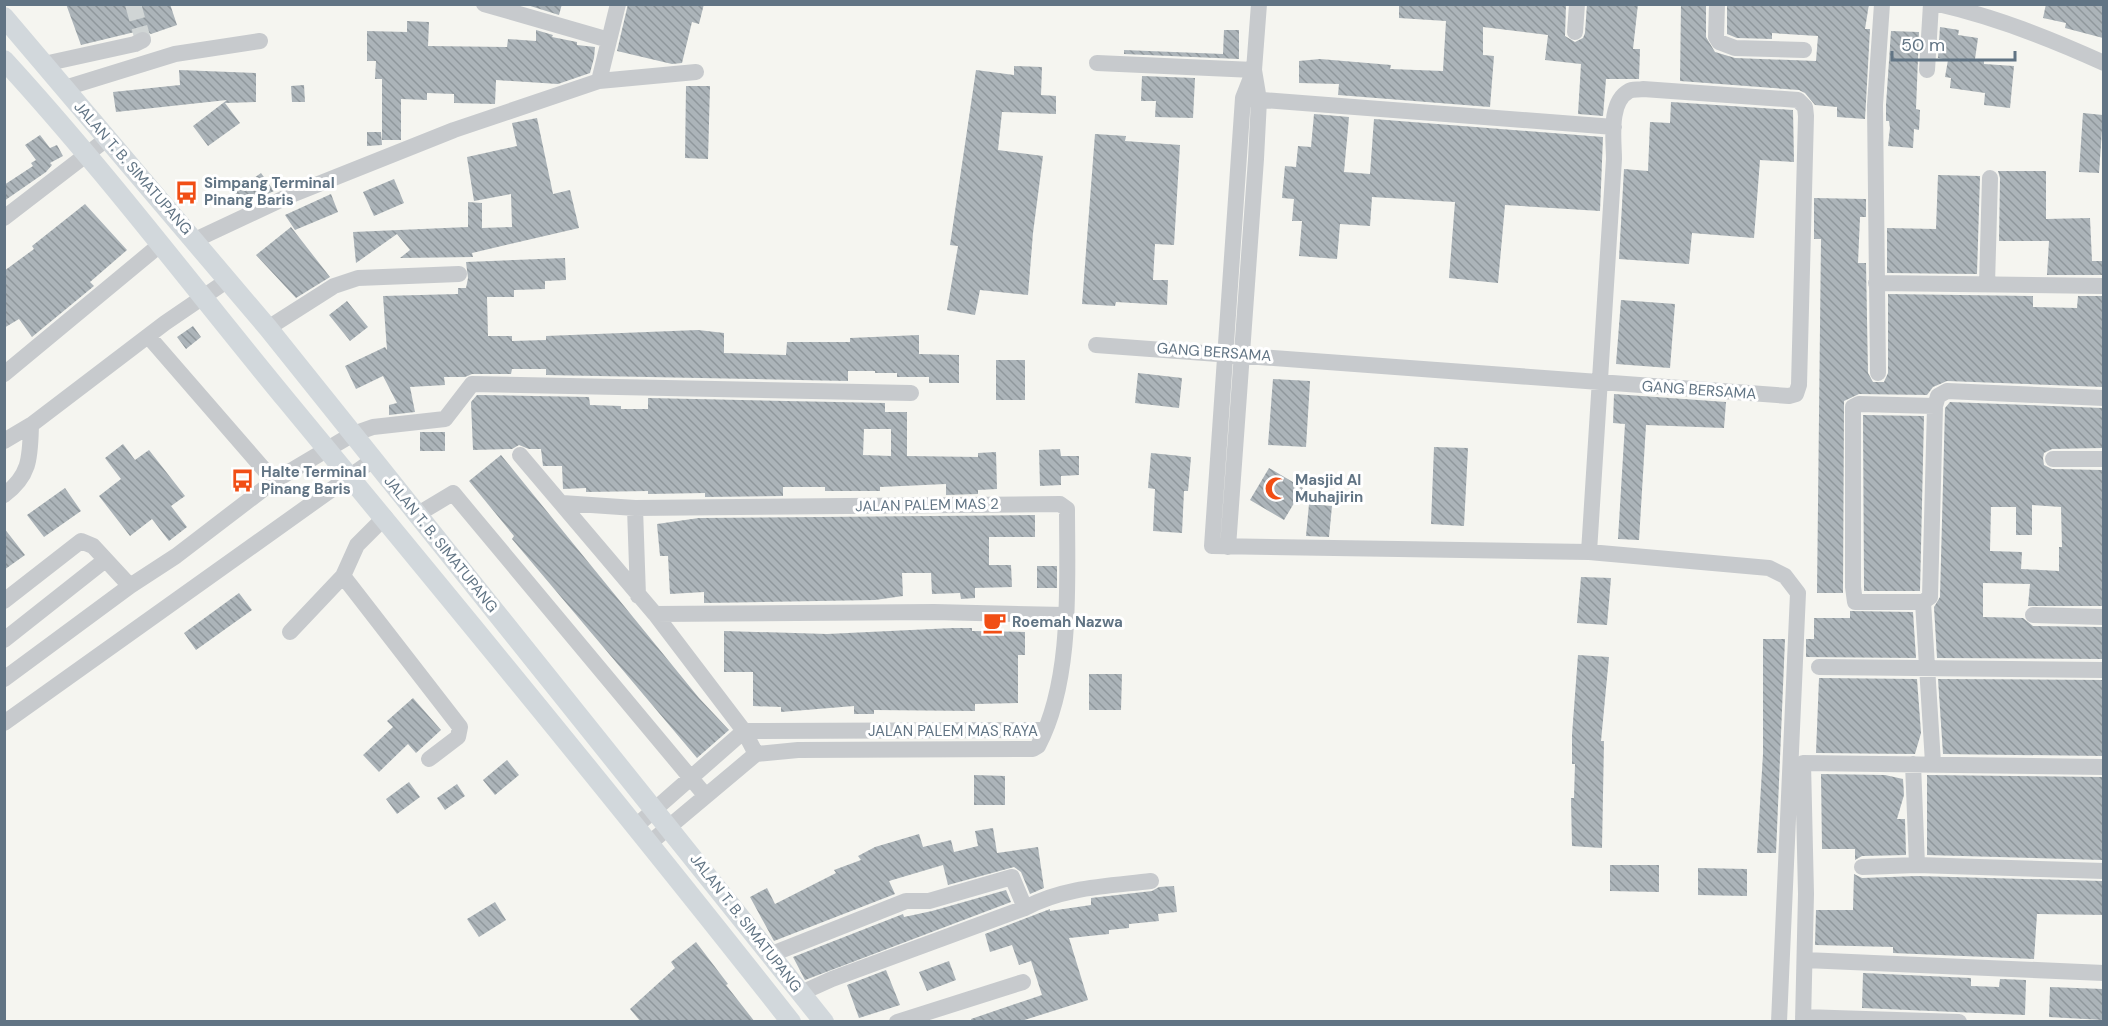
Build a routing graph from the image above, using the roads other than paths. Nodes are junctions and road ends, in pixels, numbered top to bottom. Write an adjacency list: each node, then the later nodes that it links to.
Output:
1 (483, 4): 12 (street)
2 (618, 4): 12 (street)
3 (1259, 4): 19 (street)
4 (1576, 4): 10 (street)
5 (1717, 4): 14 (street)
6 (1882, 4): 37 (street)
7 (1931, 4): 20 (street)
8 (1938, 4): 16 (street)
9 (4, 17): 17 (main road, JALAN T. B. SIMATUPANG)
10 (1575, 32)
11 (143, 40): 17 (street)
12 (609, 40): 22 (street)
13 (260, 41): 23 (street)
14 (1804, 50)
15 (1097, 63): 19 (street)
16 (2103, 63)
17 (44, 64): 23 (main road, JALAN T. B. SIMATUPANG)
18 (7, 67): 27 (main road, JALAN T. B. SIMATUPANG)
19 (1254, 70): 24 (street)
20 (1927, 70)
21 (696, 72): 22 (street)
22 (599, 81): 32 (street)
23 (65, 88): 26 (main road, JALAN T. B. SIMATUPANG)
24 (1251, 99): 25 (street); 28 (street); 29 (street)
25 (1614, 127): 48 (street); 48 (street, GANG BERSAMA)
26 (108, 138): 27 (street); 32 (main road, JALAN T. B. SIMATUPANG)
27 (88, 154): 31 (street); 33 (main road, JALAN T. B. SIMATUPANG)
28 (1238, 158): 29 (street); 34 (street)
29 (1256, 159): 34 (street)
30 (1990, 178): 38 (street)
31 (4, 218)
32 (195, 240): 36 (main road, JALAN T. B. SIMATUPANG)
33 (161, 244): 40 (main road, JALAN T. B. SIMATUPANG); 47 (street)
34 (1239, 255): 44 (street); 45 (street)
35 (459, 274): 41 (street)
36 (228, 280): 40 (street); 41 (main road, JALAN T. B. SIMATUPANG)
37 (1876, 283): 38 (street); 46 (street)
38 (1987, 284): 39 (street)
39 (2103, 286)
40 (202, 297): 42 (street); 55 (main road, JALAN T. B. SIMATUPANG)
41 (268, 328): 53 (main road, JALAN T. B. SIMATUPANG)
42 (149, 337): 52 (street); 62 (street)
43 (1096, 345): 44 (street, GANG BERSAMA)
44 (1225, 353): 45 (street, GANG BERSAMA); 60 (street)
45 (1243, 354): 48 (street, GANG BERSAMA); 60 (street)
46 (1878, 373)
47 (4, 374)
48 (1601, 383): 68 (street)
49 (911, 393): 53 (street)
50 (2103, 398): 51 (street)
51 (1935, 406): 74 (street); 74 (street)
52 (31, 425): 54 (street); 63 (street)
53 (352, 434): 55 (street); 59 (main road, JALAN T. B. SIMATUPANG)
54 (4, 441)
55 (329, 450): 61 (main road, JALAN T. B. SIMATUPANG); 62 (street)
56 (520, 455): 64 (street)
57 (2053, 459): 58 (street)
58 (2103, 459)
59 (373, 460): 61 (street); 66 (main road, JALAN T. B. SIMATUPANG)
60 (1225, 463): 68 (street)
61 (351, 475): 67 (main road, JALAN T. B. SIMATUPANG); 85 (street)
62 (274, 481): 71 (street)
63 (4, 495)
64 (562, 503): 65 (street, JALAN PALEM MAS 2); 72 (street)
65 (635, 508): 72 (street); 76 (street, JALAN PALEM MAS 2)
66 (418, 514): 93 (street); 95 (main road, JALAN T. B. SIMATUPANG)
67 (385, 517): 70 (street); 96 (main road, JALAN T. B. SIMATUPANG)
68 (1589, 552): 113 (street)
69 (104, 561): 71 (street); 73 (street); 80 (street)
70 (343, 576): 79 (street); 89 (street)
71 (130, 586): 84 (street)
72 (638, 596): 75 (street)
73 (4, 601)
74 (1923, 603): 82 (street)
75 (655, 614): 76 (street); 87 (street)
76 (1065, 615): 86 (street, JALAN PALEM MAS 2)
77 (2033, 615): 78 (street)
78 (2103, 617)
79 (290, 632)
80 (4, 639)
81 (1819, 667): 82 (street)
82 (1929, 667): 83 (street); 90 (street)
83 (2103, 669)
84 (4, 679)
85 (4, 723)
86 (1045, 730): 87 (street, JALAN PALEM MAS RAYA); 88 (street, JALAN PALEM MAS RAYA)
87 (744, 731): 88 (street); 93 (street)
88 (756, 754): 94 (street)
89 (429, 759)
90 (1933, 763): 91 (street); 92 (street)
91 (1913, 764): 99 (street); 105 (street)
92 (2103, 766)
93 (690, 778): 94 (street); 95 (street)
94 (705, 795): 97 (street)
95 (655, 810): 96 (street); 97 (main road, JALAN T. B. SIMATUPANG)
96 (636, 826): 98 (main road, JALAN T. B. SIMATUPANG)
97 (670, 828): 98 (street); 104 (main road, JALAN T. B. SIMATUPANG)
98 (651, 842): 110 (main road, JALAN T. B. SIMATUPANG)
99 (1917, 865): 100 (street); 101 (street)
100 (1862, 867)
101 (2103, 871)
102 (1151, 881): 103 (street)
103 (1025, 908): 104 (street); 108 (street)
104 (772, 954): 108 (main road, JALAN T. B. SIMATUPANG)
105 (1805, 960): 106 (street); 109 (street)
106 (2103, 973)
107 (1023, 982): 112 (street)
108 (801, 993): 111 (main road, JALAN T. B. SIMATUPANG)
109 (1803, 1019): 114 (street)
110 (791, 1022)
111 (824, 1022)
112 (897, 1022)
113 (1779, 1022)
114 (1959, 1022)

